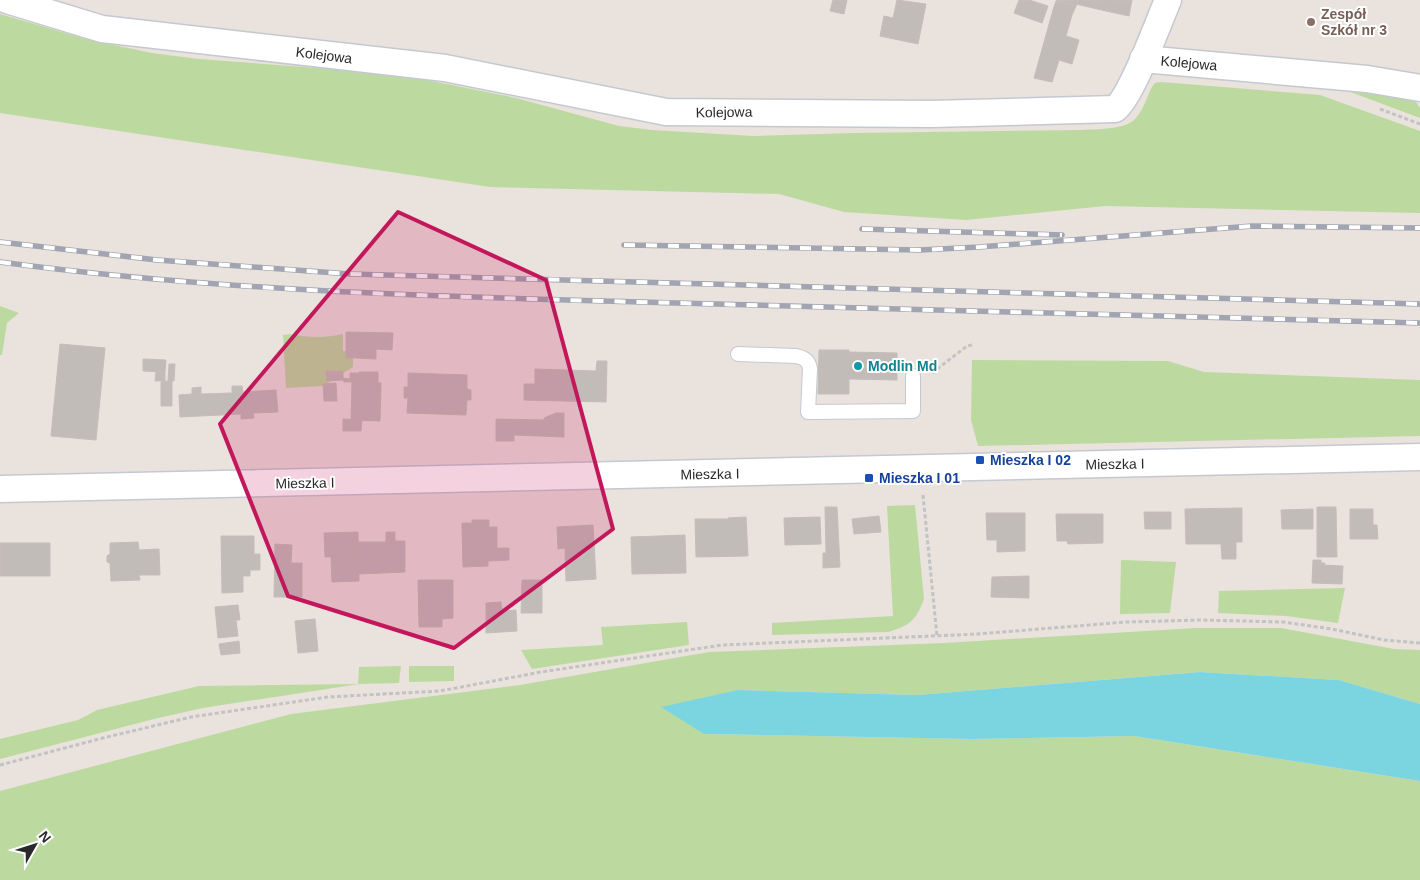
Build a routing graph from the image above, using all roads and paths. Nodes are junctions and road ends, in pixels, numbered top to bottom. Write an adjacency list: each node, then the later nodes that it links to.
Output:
1 (7, 0): 3 (street, Kolejowa)
2 (1168, 0): 3 (street)
3 (1143, 59): 4 (street, Kolejowa)
4 (1420, 88)
5 (972, 345): 7 (path)
6 (738, 354): 7 (lane)
7 (913, 376)
8 (1420, 457): 9 (street, Mieszka I)
9 (921, 469): 10 (street, Mieszka I); 11 (path)
10 (0, 489)
11 (937, 636): 12 (path); 13 (path)
12 (1420, 643)
13 (0, 765)

